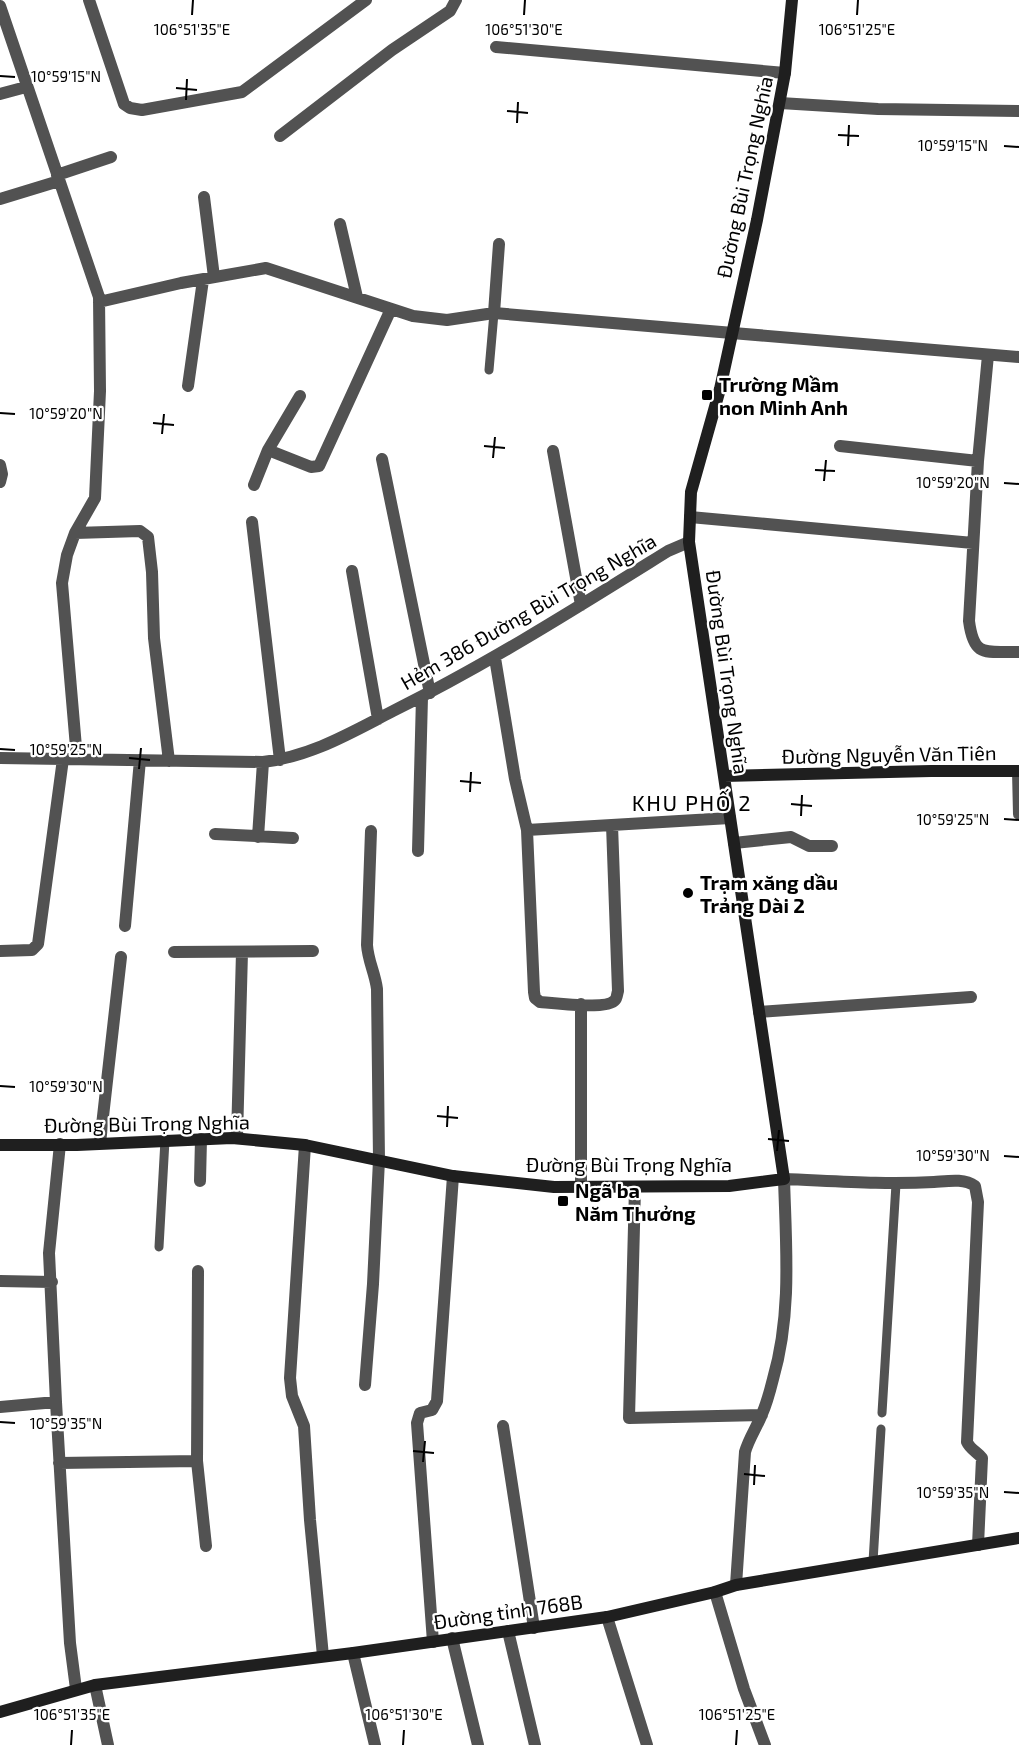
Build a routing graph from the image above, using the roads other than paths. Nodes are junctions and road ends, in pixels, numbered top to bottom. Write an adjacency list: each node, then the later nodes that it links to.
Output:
1 (89, 0): 2 (street)
2 (366, 0)
3 (456, 0): 12 (street)
4 (792, 0): 7 (street, Đường Bùi Trọng Nghĩa)
5 (0, 6): 8 (street)
6 (496, 47): 7 (street)
7 (785, 73): 10 (street, Đường Bùi Trọng Nghĩa)
8 (26, 87): 9 (street); 14 (street)
9 (0, 94)
10 (780, 103): 11 (street); 24 (street, Đường Bùi Trọng Nghĩa)
11 (1019, 111)
12 (280, 136)
13 (111, 157): 14 (street)
14 (58, 178): 16 (street); 21 (street)
15 (204, 197): 19 (street)
16 (0, 199)
17 (340, 224): 20 (street)
18 (499, 244): 23 (street)
19 (208, 279): 20 (street); 21 (street); 28 (street)
20 (357, 297): 22 (street)
21 (99, 303): 40 (street)
22 (391, 309): 23 (street); 31 (street)
23 (494, 313): 24 (street); 27 (lane)
24 (730, 334): 25 (street); 38 (street, Đường Bùi Trọng Nghĩa)
25 (988, 355): 26 (street); 34 (street)
26 (1019, 357)
27 (489, 370)
28 (188, 386)
29 (300, 396): 31 (street)
30 (840, 446): 34 (street)
31 (268, 450): 37 (street)
32 (553, 451): 44 (street)
33 (382, 459): 47 (street)
34 (978, 461): 42 (street)
35 (0, 465): 36 (street)
36 (0, 482)
37 (254, 485)
38 (690, 517): 41 (street, Đường Bùi Trọng Nghĩa); 42 (street)
39 (252, 522): 54 (street)
40 (75, 533): 51 (street); 53 (street)
41 (689, 542): 44 (street, Hẻm 386 Đường Bùi Trọng Nghĩa); 57 (street, Đường Bùi Trọng Nghĩa)
42 (973, 543): 45 (street)
43 (352, 572): 48 (street)
44 (581, 605): 46 (street, Hẻm 386 Đường Bùi Trọng Nghĩa)
45 (1019, 652)
46 (495, 658): 47 (street, Hẻm 386 Đường Bùi Trọng Nghĩa); 61 (street)
47 (426, 695): 48 (street, Hẻm 386 Đường Bùi Trọng Nghĩa); 68 (street)
48 (378, 719): 54 (street, Hẻm 386 Đường Bùi Trọng Nghĩa)
49 (0, 758): 50 (street, Hẻm 386 Đường Bùi Trọng Nghĩa)
50 (63, 759): 51 (street, Hẻm 386 Đường Bùi Trọng Nghĩa); 70 (street)
51 (77, 759): 52 (street, Hẻm 386 Đường Bùi Trọng Nghĩa)
52 (140, 760): 53 (street, Hẻm 386 Đường Bùi Trọng Nghĩa); 69 (street)
53 (169, 760): 55 (street, Hẻm 386 Đường Bùi Trọng Nghĩa)
54 (280, 760): 55 (street, Hẻm 386 Đường Bùi Trọng Nghĩa)
55 (263, 762): 64 (street)
56 (1018, 771): 57 (street, Đường Nguyễn Văn Tiên); 58 (street)
57 (724, 776): 59 (street, Đường Bùi Trọng Nghĩa)
58 (1019, 814)
59 (730, 818): 60 (street); 66 (street, Đường Bùi Trọng Nghĩa)
60 (612, 825): 61 (street); 76 (street)
61 (527, 830): 76 (street)
62 (371, 831): 85 (street)
63 (215, 834): 64 (street)
64 (258, 837): 65 (street)
65 (293, 838)
66 (734, 843): 67 (street); 77 (street, Đường Bùi Trọng Nghĩa)
67 (832, 846)
68 (418, 851)
69 (124, 926)
70 (0, 951)
71 (313, 951): 73 (street)
72 (174, 952): 73 (street)
73 (242, 952): 78 (street)
74 (121, 957): 81 (street)
75 (971, 997): 77 (street)
76 (581, 1005): 90 (street)
77 (759, 1012): 87 (street, Đường Bùi Trọng Nghĩa)
78 (237, 1138): 79 (street, Đường Bùi Trọng Nghĩa); 84 (street, Đường Bùi Trọng Nghĩa)
79 (201, 1139): 80 (street, Đường Bùi Trọng Nghĩa); 88 (street)
80 (165, 1140): 81 (street, Đường Bùi Trọng Nghĩa); 92 (lane)
81 (100, 1143): 82 (street, Đường Bùi Trọng Nghĩa)
82 (60, 1144): 83 (street, Đường Bùi Trọng Nghĩa); 95 (street)
83 (0, 1145)
84 (305, 1145): 85 (street, Đường Bùi Trọng Nghĩa); 117 (street)
85 (379, 1161): 86 (street, Đường Bùi Trọng Nghĩa); 96 (street)
86 (453, 1176): 90 (street, Đường Bùi Trọng Nghĩa); 115 (street)
87 (784, 1179): 89 (street); 91 (street, Đường Bùi Trọng Nghĩa); 100 (street)
88 (200, 1181)
89 (896, 1184): 99 (lane); 106 (street)
90 (581, 1187): 91 (street, Đường Bùi Trọng Nghĩa)
91 (635, 1188): 100 (street)
92 (159, 1247)
93 (198, 1271): 103 (street)
94 (0, 1281): 95 (street)
95 (52, 1282): 97 (street)
96 (365, 1385)
97 (56, 1402): 98 (street); 104 (street)
98 (0, 1407)
99 (882, 1413)
100 (762, 1414): 109 (street)
101 (503, 1426): 112 (street)
102 (881, 1429): 108 (lane)
103 (197, 1461): 104 (street); 107 (street)
104 (60, 1463): 119 (street)
105 (1019, 1538): 106 (street, Đường tỉnh 768B)
106 (978, 1545): 108 (street, Đường tỉnh 768B)
107 (206, 1546)
108 (873, 1562): 109 (street, Đường tỉnh 768B)
109 (736, 1585): 110 (street, Đường tỉnh 768B)
110 (715, 1592): 111 (street, Đường tỉnh 768B); 126 (street)
111 (608, 1617): 112 (street, Đường tỉnh 768B); 125 (street)
112 (534, 1628): 113 (street, Đường tỉnh 768B)
113 (508, 1631): 114 (street, Đường tỉnh 768B); 124 (street)
114 (452, 1638): 115 (street, Đường tỉnh 768B); 123 (street)
115 (433, 1642): 116 (street, Đường tỉnh 768B)
116 (353, 1653): 117 (street, Đường tỉnh 768B); 122 (street)
117 (323, 1656): 118 (street, Đường tỉnh 768B)
118 (95, 1685): 119 (street, Đường tỉnh 768B); 121 (street)
119 (76, 1689): 120 (street, Đường tỉnh 768B)
120 (0, 1712)
121 (108, 1745)
122 (375, 1745)
123 (478, 1745)
124 (535, 1745)
125 (647, 1745)
126 (765, 1745)

